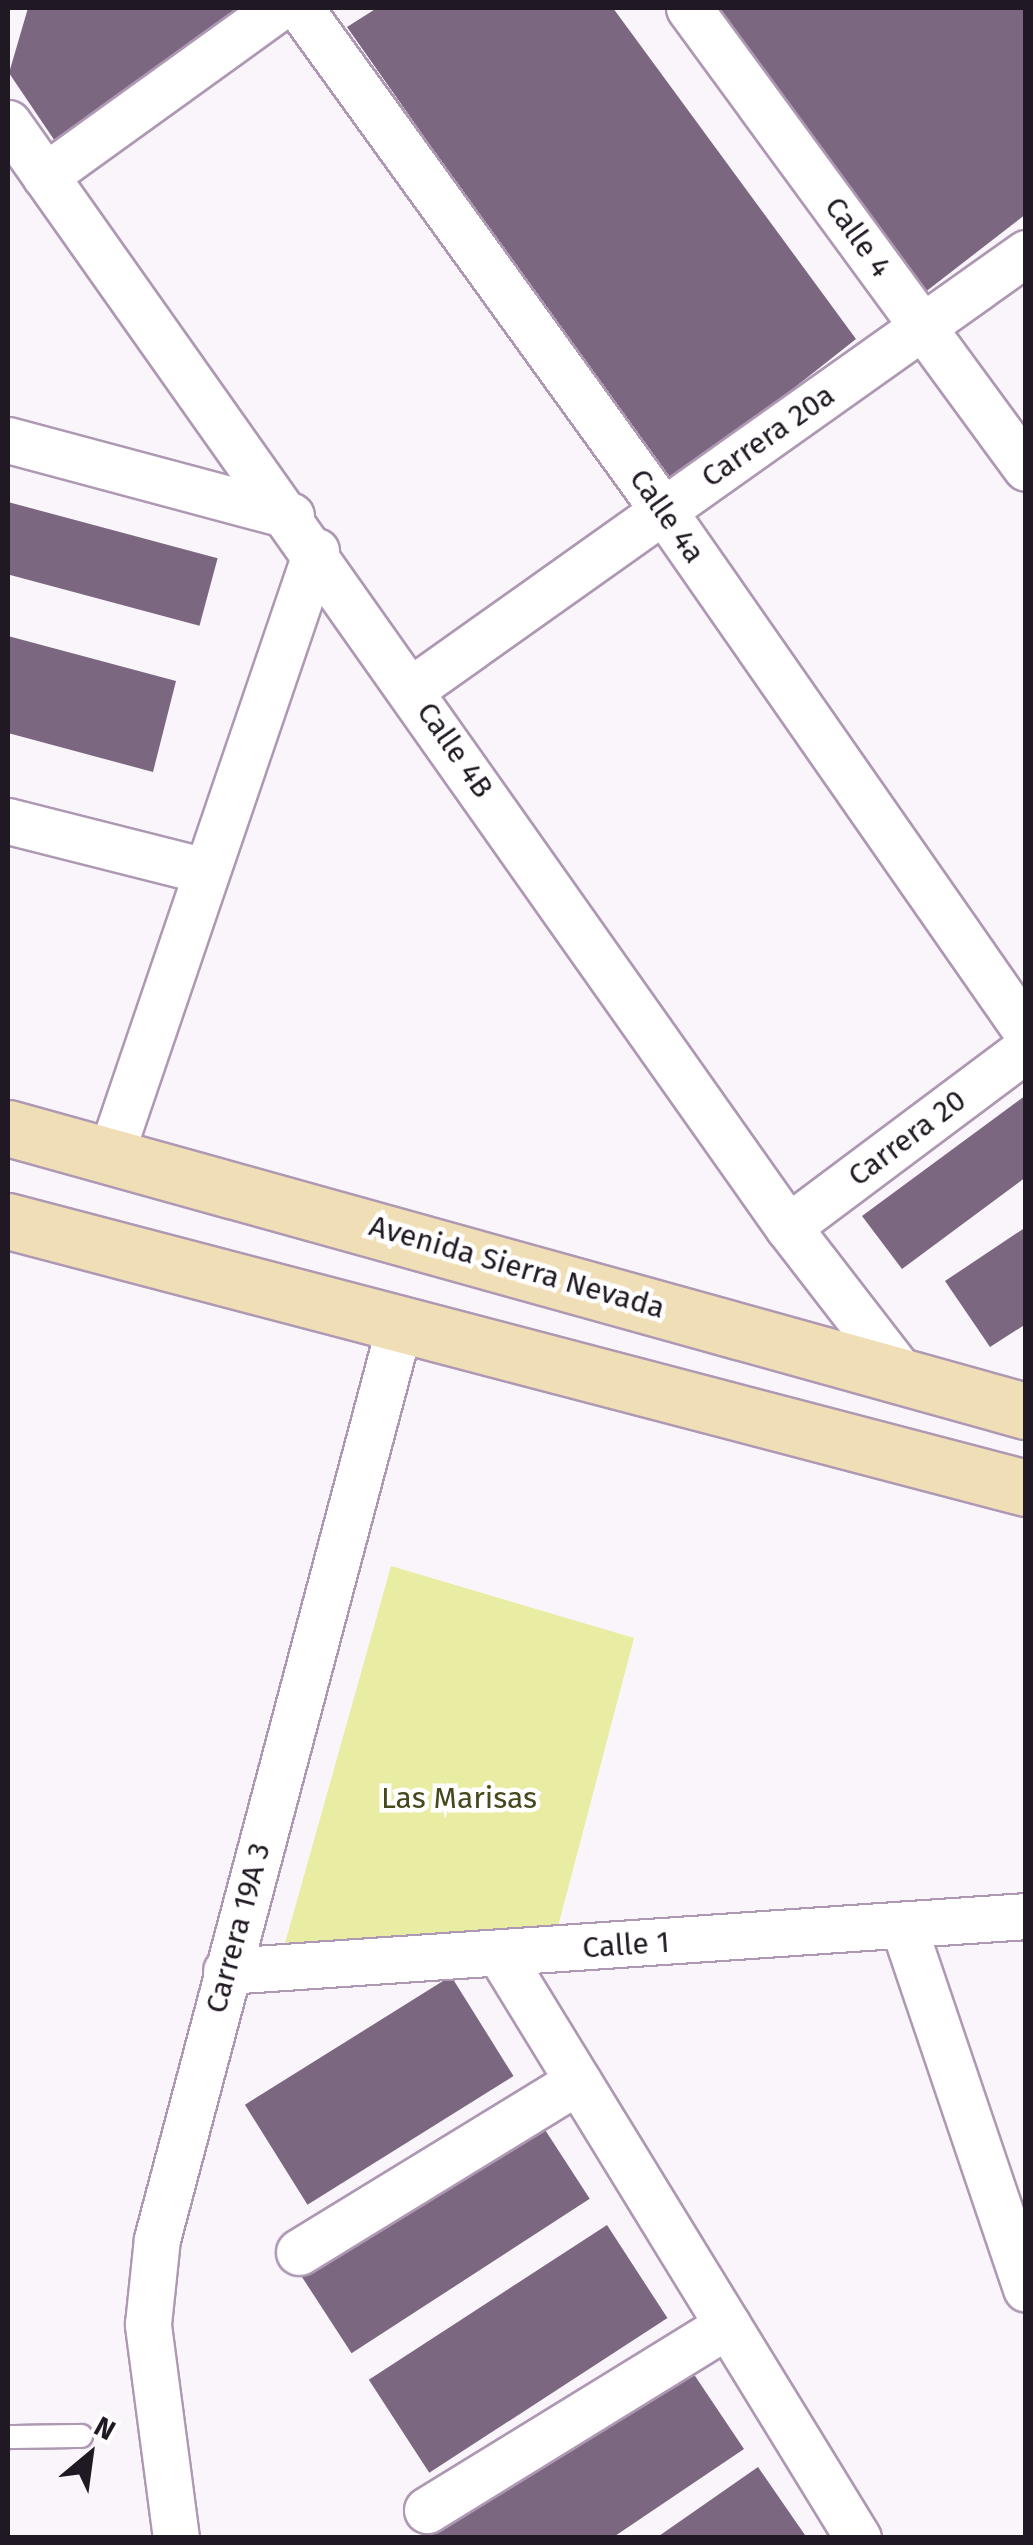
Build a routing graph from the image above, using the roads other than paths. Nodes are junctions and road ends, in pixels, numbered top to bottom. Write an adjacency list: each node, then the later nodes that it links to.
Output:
1 (278, 8): 5 (street)
2 (300, 8): 10 (street, Calle 4a)
3 (689, 8): 7 (street, Calle 4)
4 (8, 123): 5 (street, Calle 4B)
5 (45, 176): 11 (street, Calle 4B)
6 (1026, 253): 7 (street, Carrera 20a)
7 (924, 326): 9 (street, Calle 4); 10 (street, Carrera 20a)
8 (8, 440): 11 (street)
9 (1026, 468)
10 (664, 510): 12 (street, Carrera 20a); 15 (street, Calle 4a)
11 (304, 534): 12 (street, Calle 4B); 14 (street)
12 (412, 689): 20 (street, Calle 4B)
13 (8, 821): 14 (street)
14 (205, 871): 18 (street)
15 (1026, 1031)
16 (1026, 1048): 20 (street, Carrera 20)
17 (8, 1128): 18 (main road, Avenida Sierra Nevada)
18 (111, 1153): 22 (main road, Avenida Sierra Nevada)
19 (8, 1221): 21 (main road)
20 (788, 1227): 22 (street, Calle 4B)
21 (400, 1327): 24 (main road); 28 (street, Carrera 19A 3)
22 (903, 1376): 23 (main road, Avenida Sierra Nevada)
23 (1026, 1411)
24 (1026, 1488)
25 (1026, 1916): 26 (street, Calle 1)
26 (904, 1925): 27 (street, Calle 1); 31 (street)
27 (500, 1954): 28 (street, Calle 1); 29 (street)
28 (226, 1972): 36 (street, Carrera 19A 3)
29 (578, 2081): 30 (street); 32 (street)
30 (300, 2252)
31 (1026, 2289)
32 (728, 2325): 35 (street); 37 (street)
33 (81, 2436): 34 (lane)
34 (8, 2437)
35 (427, 2510)
36 (176, 2538)
37 (858, 2538)

